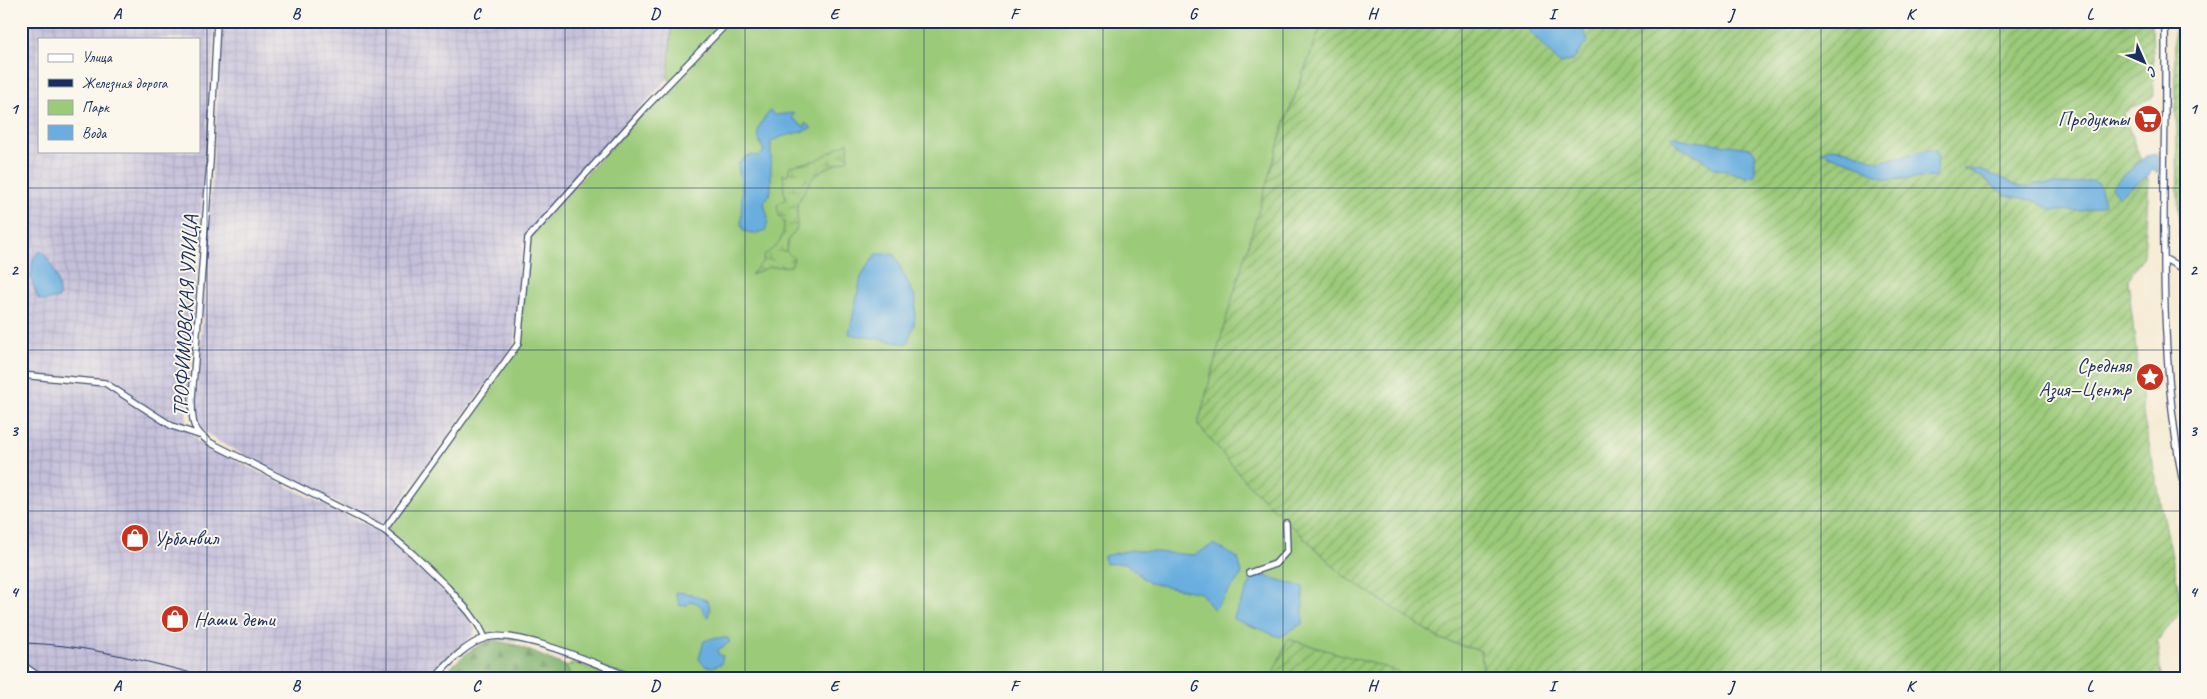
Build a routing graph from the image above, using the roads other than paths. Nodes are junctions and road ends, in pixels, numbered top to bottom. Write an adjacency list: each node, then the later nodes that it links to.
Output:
1 (217, 21): 7 (street, ТРОФИМОВСКАЯ УЛИЦА)
2 (729, 21): 10 (street)
3 (2165, 21): 4 (street)
4 (2165, 259): 5 (street); 8 (street)
5 (2186, 270)
6 (21, 375): 7 (street)
7 (199, 435): 10 (street, ТРОФИМОВСКАЯ УЛИЦА)
8 (2186, 498)
9 (1286, 523): 11 (street)
10 (384, 530): 12 (street, ТРОФИМОВСКАЯ УЛИЦА)
11 (1249, 574)
12 (485, 638): 14 (street); 16 (street)
13 (21, 664): 15 (street)
14 (614, 671): 17 (street); 18 (street)
15 (41, 678)
16 (434, 678)
17 (611, 678)
18 (633, 678)

